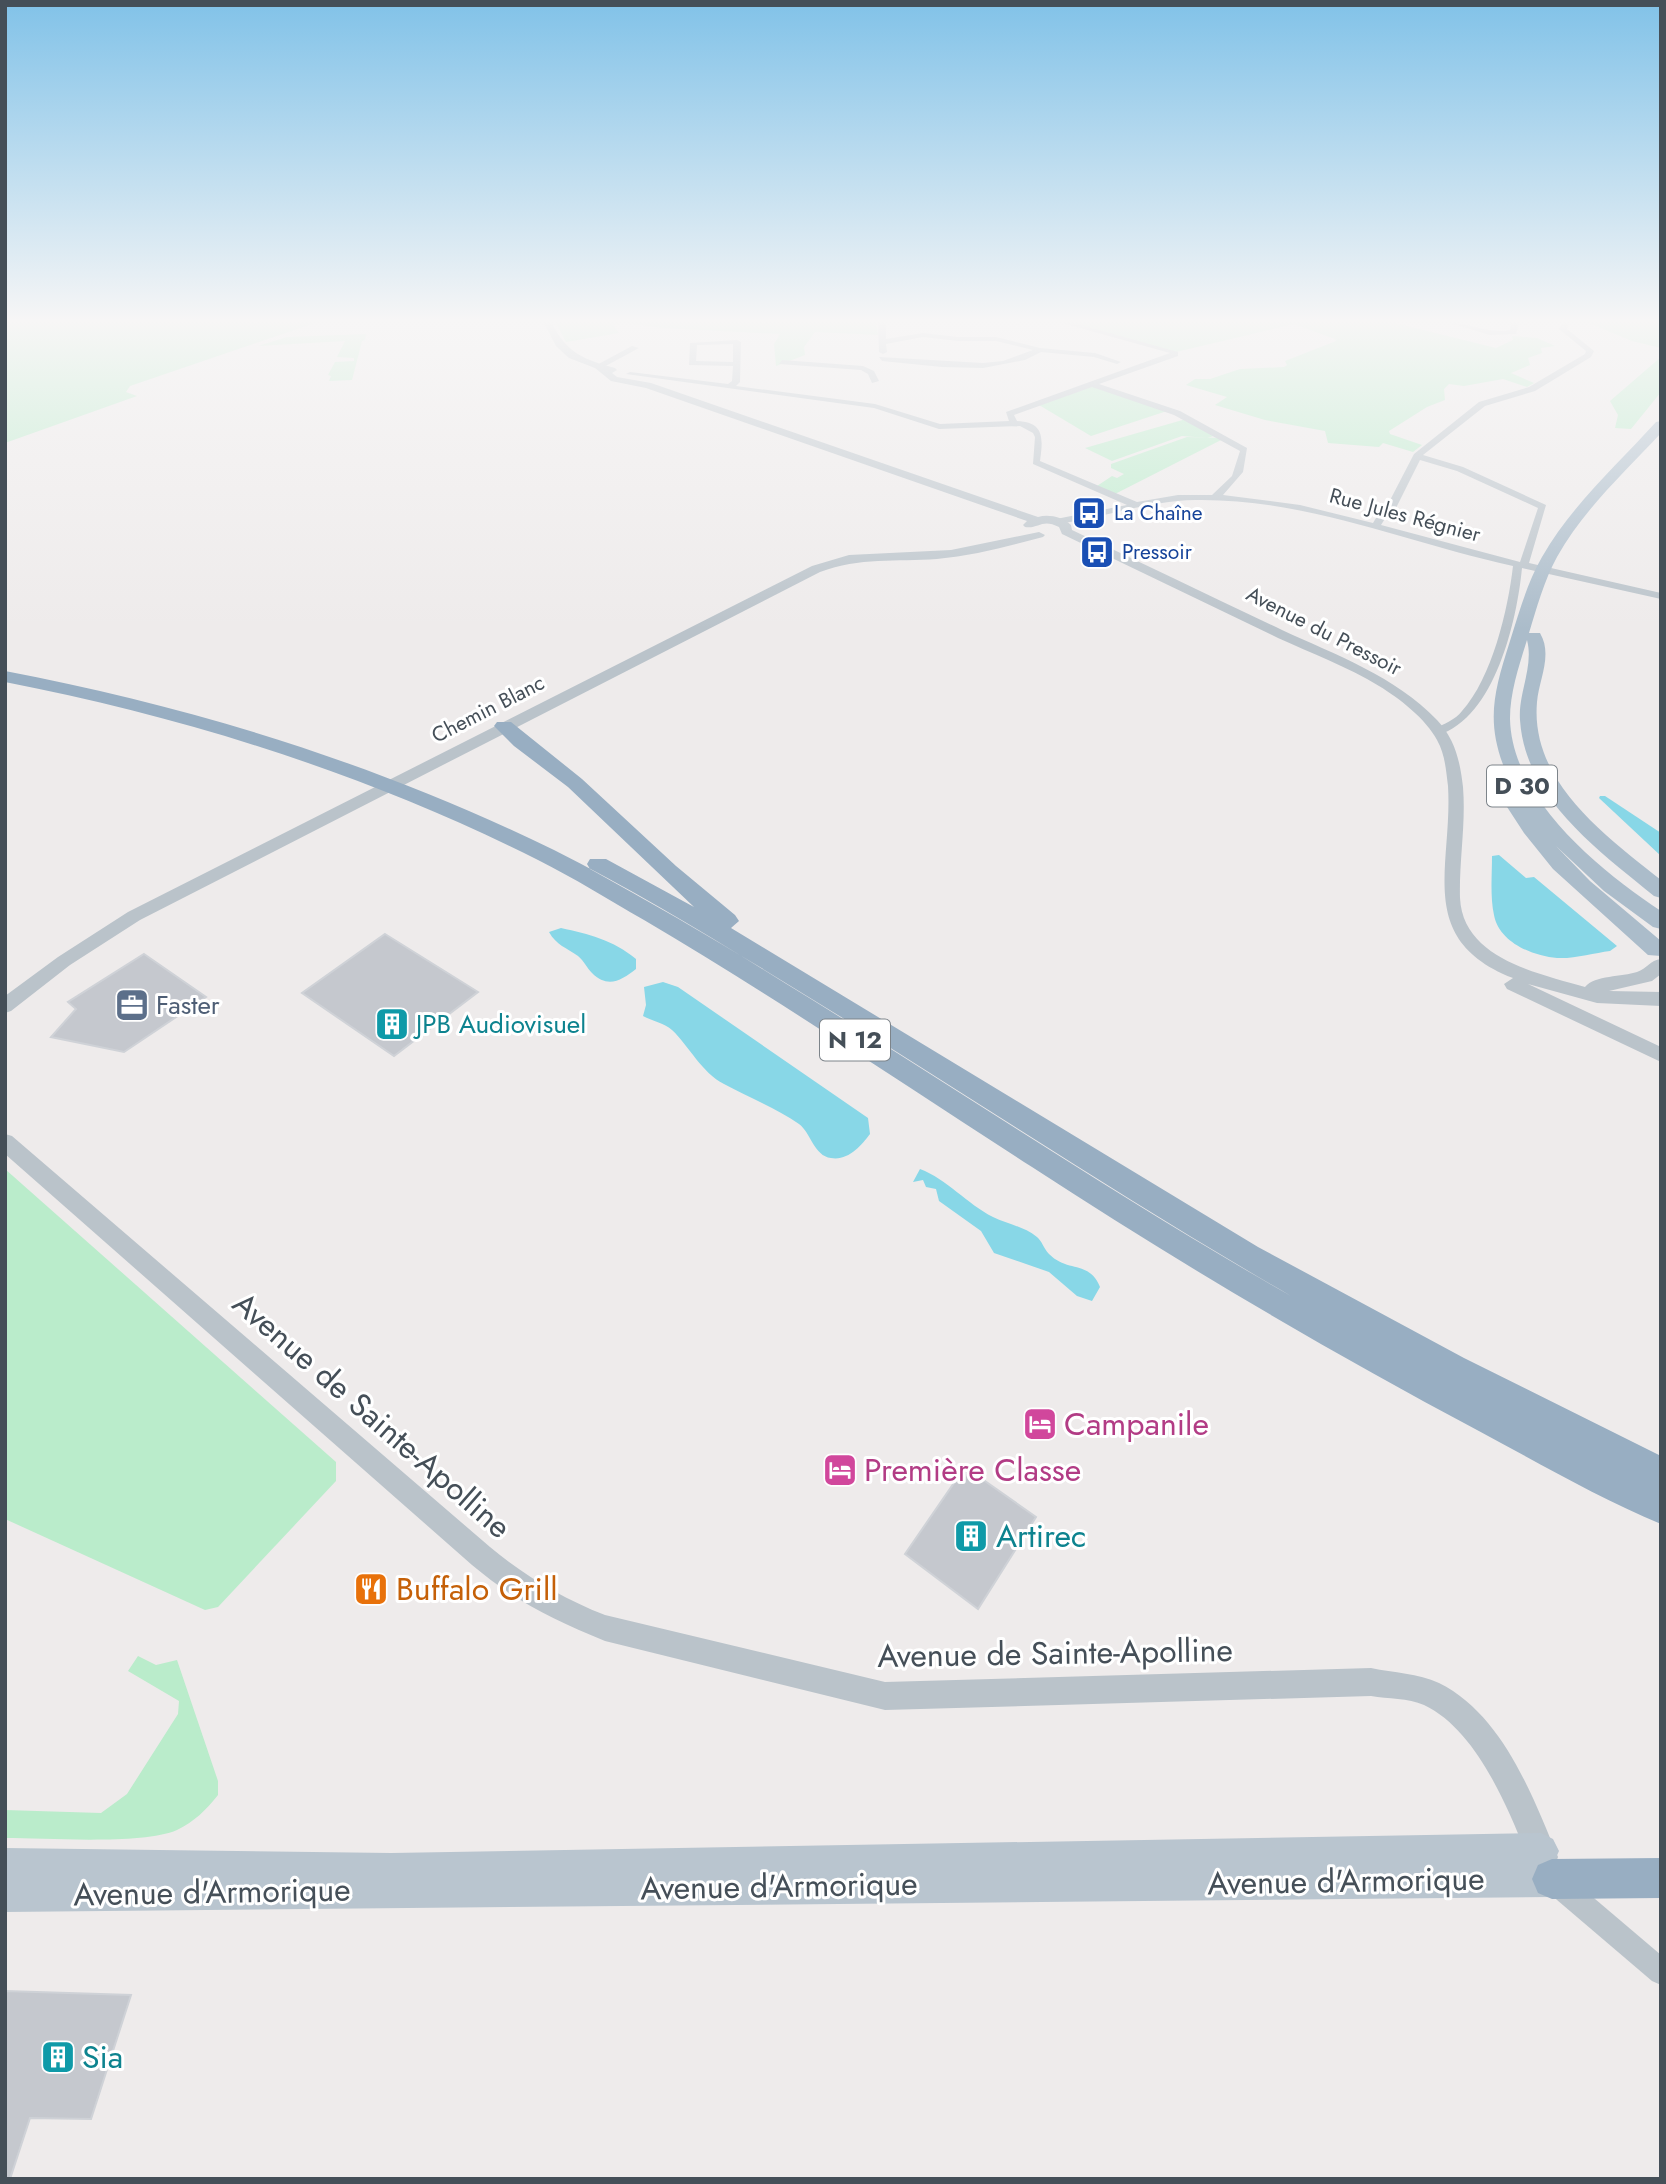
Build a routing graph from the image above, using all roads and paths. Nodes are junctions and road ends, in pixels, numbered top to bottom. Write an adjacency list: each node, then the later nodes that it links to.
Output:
1 (761, 425): 16 (street)
2 (933, 425): 8 (street)
3 (965, 425): 8 (street)
4 (1022, 425): 13 (street)
5 (1199, 425): 12 (street)
6 (1456, 425): 11 (street)
7 (1661, 425): 22 (main road, D 30)
8 (939, 427): 9 (street)
9 (912, 430)
10 (1661, 441): 19 (main road, D 30)
11 (1417, 456): 14 (street); 17 (street)
12 (1215, 497): 13 (street, Rue Jules Régnier); 14 (street, Rue Jules Régnier)
13 (1136, 505): 15 (street, Rue Jules Régnier)
14 (1376, 525): 17 (street, Rue Jules Régnier)
15 (1064, 527): 16 (street, Chemin Blanc); 24 (street, Avenue du Pressoir / D 30)
16 (1031, 530): 23 (street, Chemin Blanc)
17 (1524, 565): 18 (street, Rue Jules Régnier); 24 (street)
18 (1661, 596)
19 (1534, 637): 26 (main road); 27 (main road, D 30)
20 (5, 663): 30 (highway, N 12)
21 (5, 676): 37 (highway, N 12)
22 (1506, 686): 28 (main road, D 30); 29 (main road)
23 (504, 726): 30 (highway); 33 (street, Chemin Blanc)
24 (1434, 726): 25 (street, Avenue du Pressoir / D 30)
25 (1454, 836): 31 (street, Avenue du Pressoir / D 30); 34 (street, Avenue du Pressoir)
26 (1661, 891)
27 (1661, 909)
28 (1661, 922)
29 (1659, 955): 31 (street, D 30)
30 (801, 982): 36 (highway, N 12)
31 (1569, 989): 32 (street, D 30)
32 (1661, 999)
33 (5, 1006)
34 (1661, 1055)
35 (5, 1142): 38 (street, Avenue de Sainte-Apolline)
36 (1661, 1473)
37 (1661, 1507)
38 (1546, 1865): 39 (main road, Avenue d'Armorique); 40 (highway); 41 (main road, Avenue d'Armorique); 42 (street)
39 (5, 1866)
40 (1661, 1878)
41 (5, 1894)
42 (1661, 1972)

